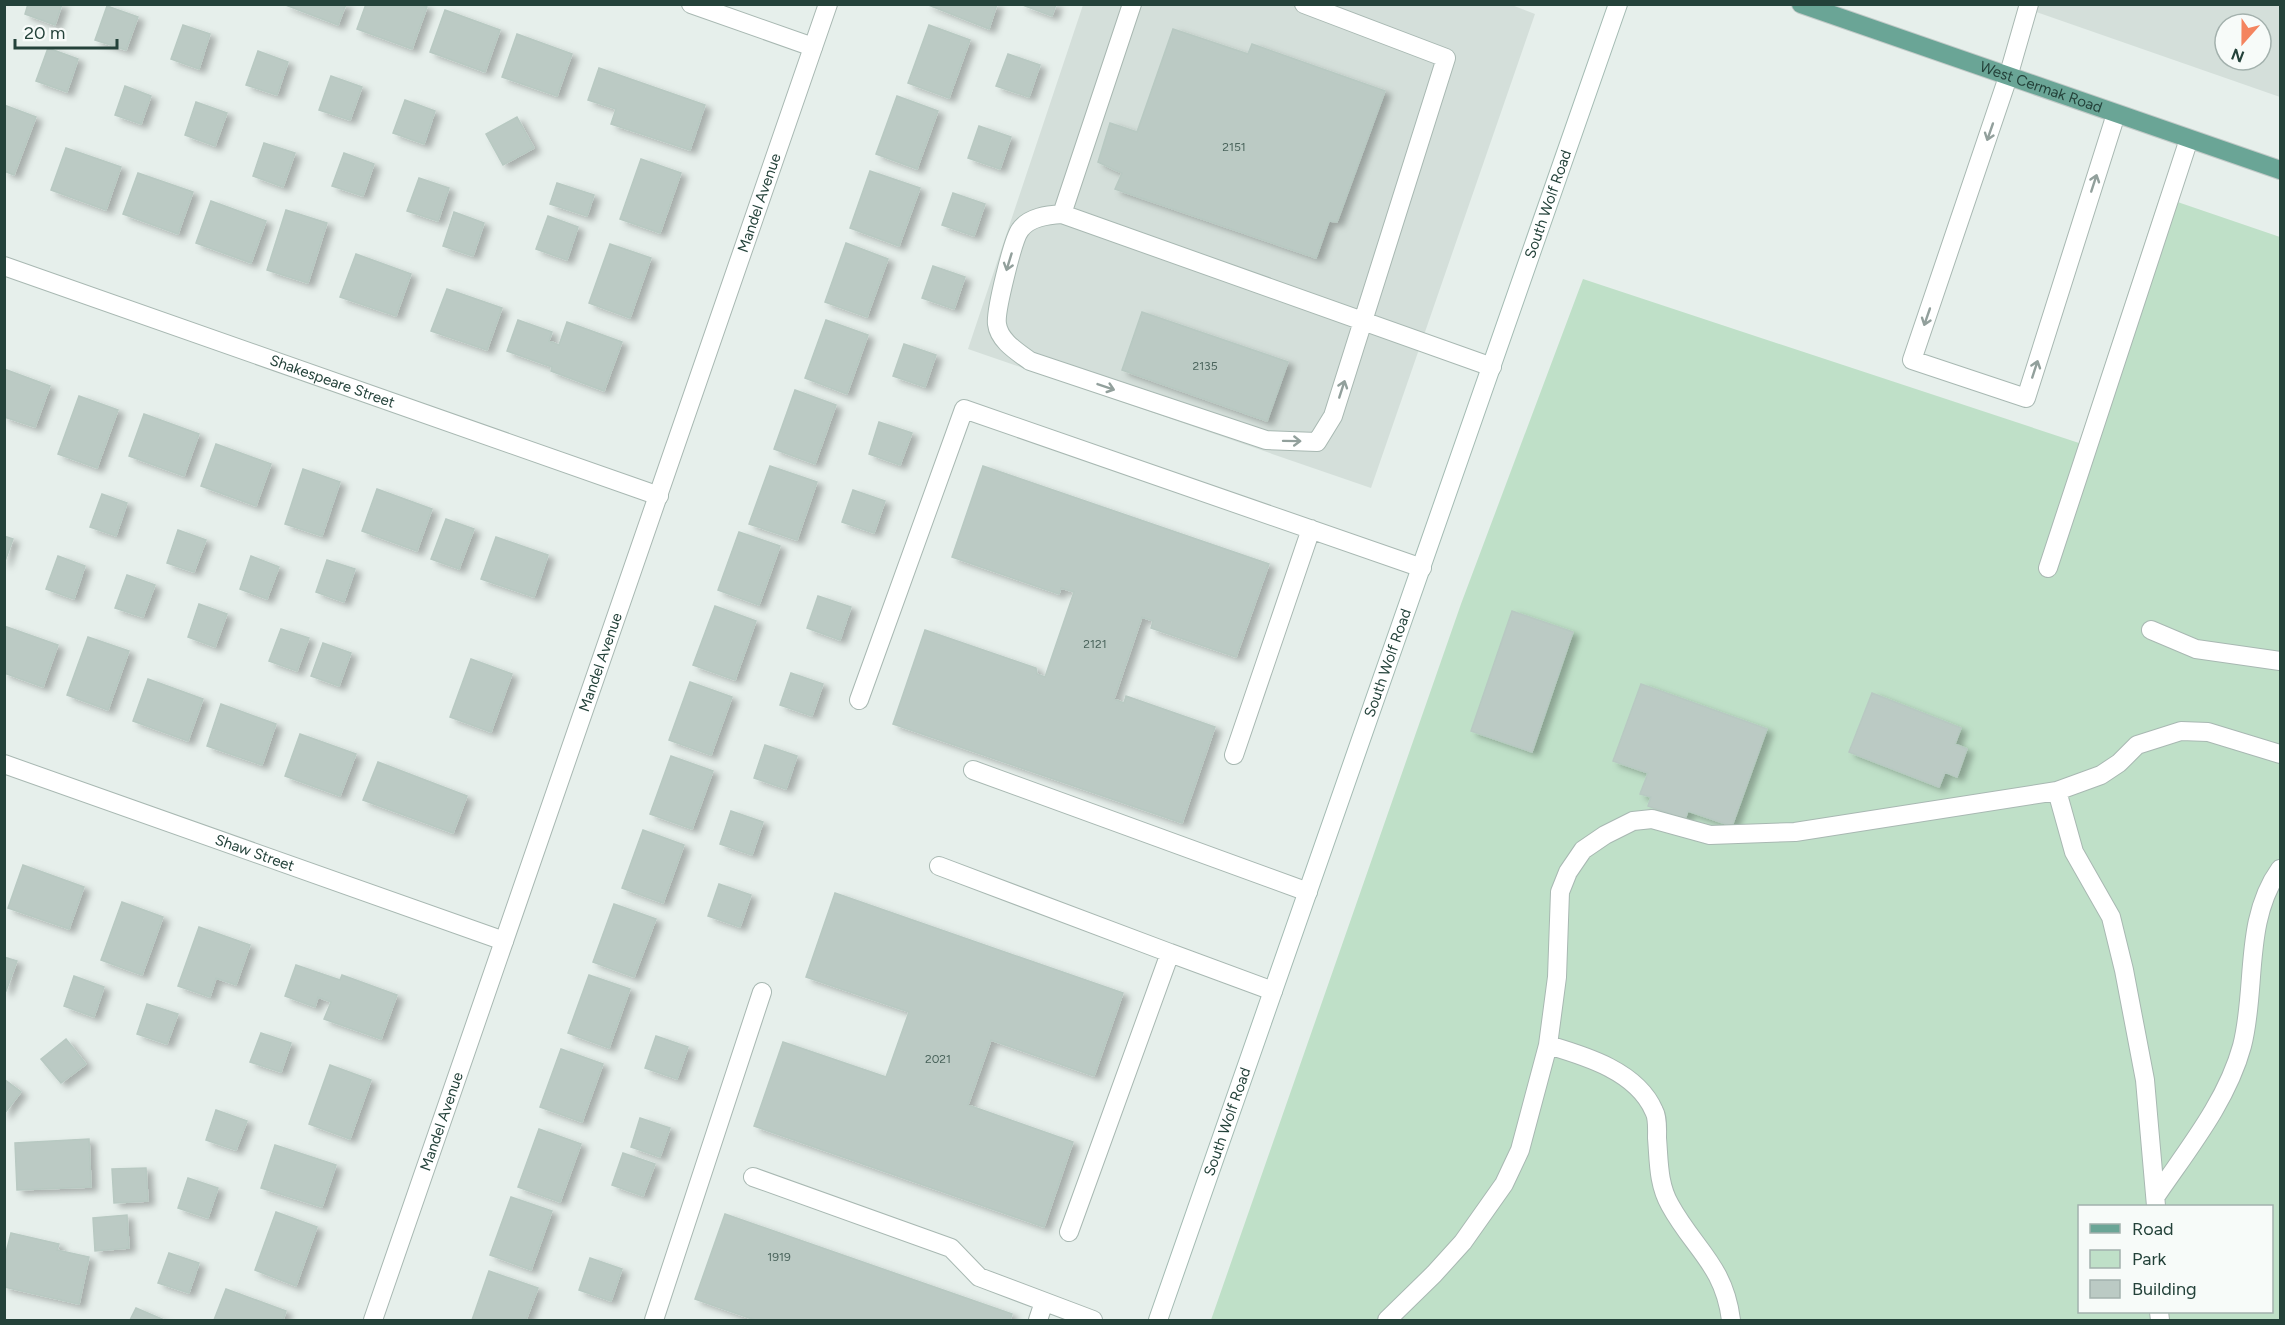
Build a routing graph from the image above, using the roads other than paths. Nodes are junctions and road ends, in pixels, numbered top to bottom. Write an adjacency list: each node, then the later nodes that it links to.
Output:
1 (691, 4): 8 (street)
2 (828, 4): 8 (street, Mandel Avenue)
3 (1132, 4): 13 (street)
4 (1304, 4): 15 (street)
5 (1618, 4): 16 (street, South Wolf Road)
6 (1801, 4): 9 (main road, West Cermak Road)
7 (2029, 4): 9 (street)
8 (813, 47): 17 (street, Mandel Avenue)
9 (2008, 77): 10 (main road, West Cermak Road); 10 (street, one-way to 10)
10 (2116, 114): 11 (main road, West Cermak Road)
11 (2190, 139): 12 (main road, West Cermak Road); 20 (street)
12 (2280, 171)
13 (1062, 214): 15 (street); 15 (street, one-way to 15)
14 (4, 266): 17 (street, Shakespeare Street)
15 (1364, 321): 16 (street)
16 (1492, 367): 19 (street, South Wolf Road)
17 (659, 496): 32 (street, Mandel Avenue)
18 (1311, 529): 19 (street); 23 (street); 24 (street)
19 (1422, 568): 31 (street, South Wolf Road)
20 (2048, 568)
21 (2151, 630): 22 (street)
22 (2280, 661)
23 (860, 700)
24 (1234, 755)
25 (2279, 757): 28 (street)
26 (4, 764): 32 (street, Shaw Street)
27 (973, 770): 31 (street)
28 (2057, 791): 36 (street); 38 (street)
29 (939, 866): 33 (street)
30 (2280, 869): 38 (street)
31 (1308, 892): 34 (street, South Wolf Road)
32 (504, 941): 41 (street, Mandel Avenue)
33 (1170, 952): 34 (street); 39 (street)
34 (1273, 991): 45 (street, South Wolf Road)
35 (762, 992): 42 (street)
36 (1548, 1045): 46 (street); 47 (street)
37 (753, 1177): 40 (street)
38 (2156, 1201)
39 (1069, 1232)
40 (1044, 1302): 43 (street); 44 (street)
41 (373, 1320)
42 (654, 1320)
43 (1038, 1320)
44 (1093, 1320)
45 (1158, 1320)
46 (1387, 1320)
47 (1731, 1320)

